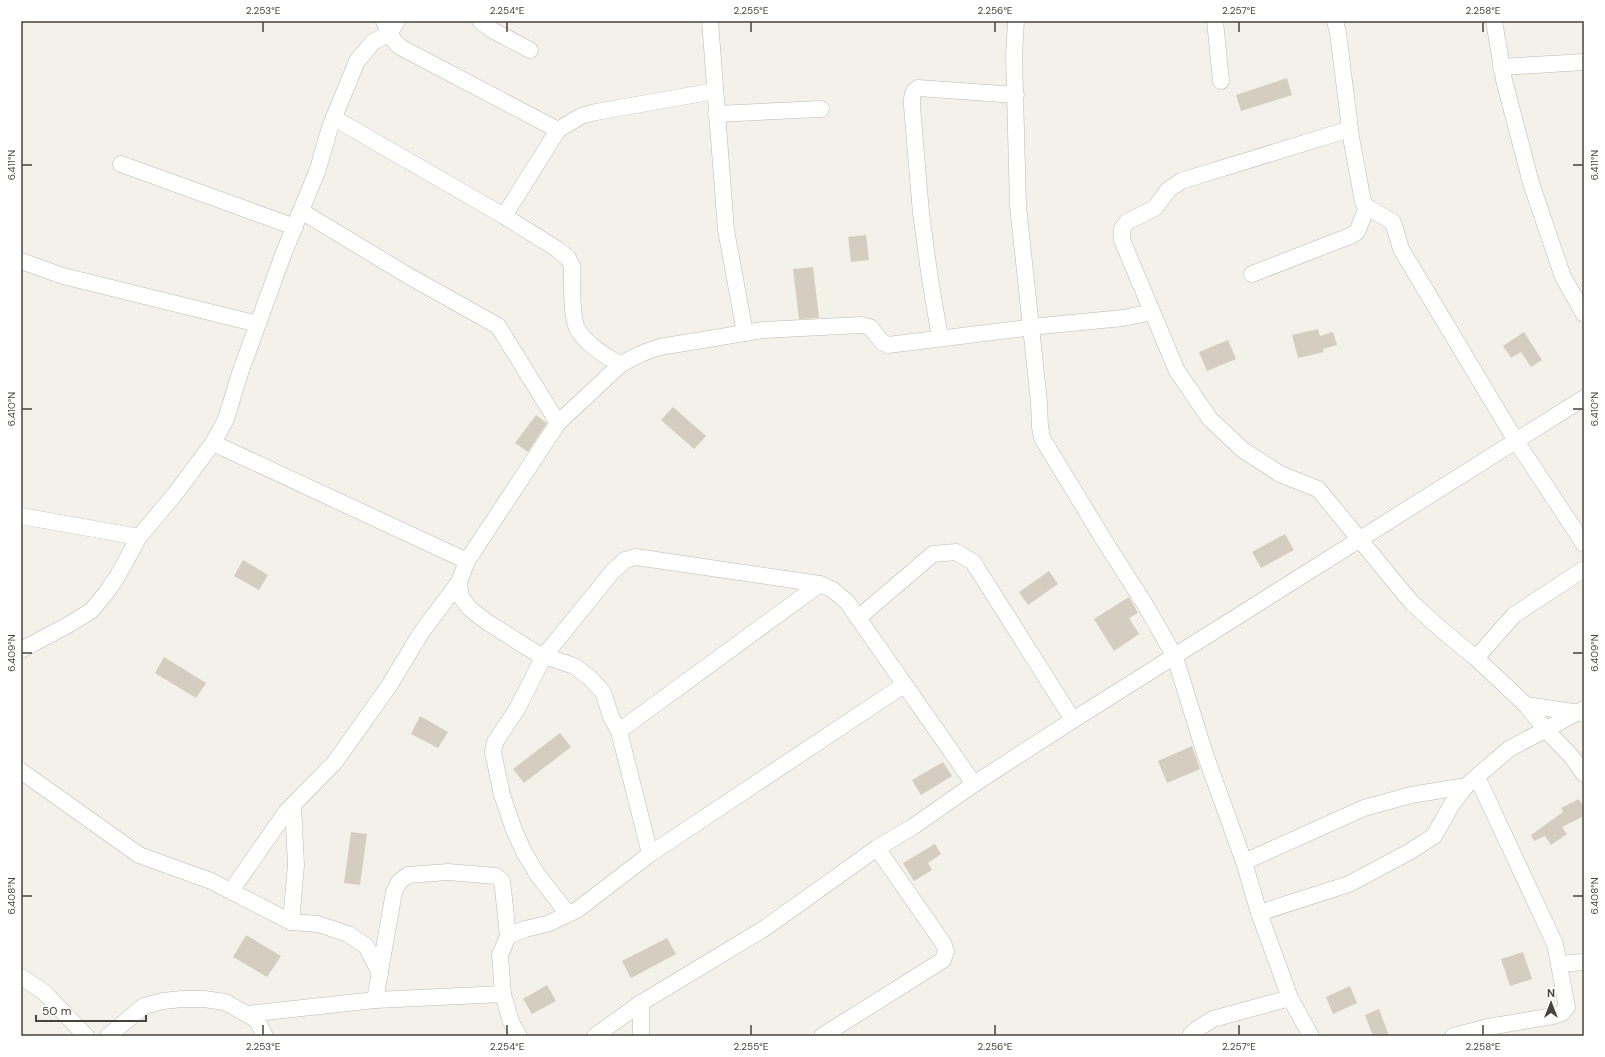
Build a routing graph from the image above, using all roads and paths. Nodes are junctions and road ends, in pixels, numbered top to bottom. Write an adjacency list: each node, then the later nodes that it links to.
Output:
1 (480, 21): 8 (street)
2 (710, 21): 12 (street)
3 (1016, 21): 13 (street)
4 (1215, 21): 11 (street)
5 (1335, 21): 18 (street)
6 (1494, 21): 10 (street)
7 (390, 25): 16 (street); 17 (street)
8 (530, 50)
9 (1584, 62): 10 (street)
10 (1501, 67): 26 (street)
11 (1220, 81)
12 (714, 91): 15 (street); 17 (street)
13 (1016, 95): 30 (street); 32 (street)
14 (821, 109): 15 (street)
15 (716, 114): 31 (street)
16 (334, 118): 21 (street); 22 (street)
17 (558, 130): 22 (street)
18 (1350, 130): 20 (street); 27 (street)
19 (121, 164): 23 (street)
20 (1367, 207): 25 (street); 36 (street)
21 (301, 211): 23 (street); 35 (street)
22 (504, 216): 33 (street)
23 (295, 226): 29 (street)
24 (21, 261): 29 (street)
25 (1252, 274)
26 (1580, 296): 28 (street)
27 (1152, 312): 30 (street); 40 (street)
28 (1584, 314)
29 (258, 324): 37 (street)
30 (1032, 328): 32 (street); 49 (street)
31 (745, 333): 32 (street); 33 (street)
32 (940, 338)
33 (620, 365): 35 (street)
34 (1584, 398): 36 (street)
35 (558, 423): 42 (street)
36 (1516, 441): 40 (street); 41 (street)
37 (213, 443): 39 (street); 42 (street)
38 (21, 516): 39 (street)
39 (139, 537): 47 (street)
40 (1360, 538): 49 (street); 50 (street)
41 (1584, 544)
42 (467, 561): 44 (street)
43 (1584, 569): 50 (street)
44 (459, 582): 48 (street); 61 (street)
45 (820, 584): 46 (street); 48 (street); 56 (street)
46 (858, 618): 51 (street); 54 (street)
47 (21, 650)
48 (544, 656): 56 (street); 67 (street)
49 (1175, 657): 54 (street); 64 (street)
50 (1476, 658): 52 (street)
51 (904, 685): 60 (street); 63 (street)
52 (1526, 706): 53 (street); 55 (street)
53 (1582, 712): 55 (street)
54 (1073, 720): 60 (street)
55 (1546, 730): 58 (street); 59 (street)
56 (619, 731): 63 (street)
57 (21, 770): 65 (street)
58 (1584, 774)
59 (1471, 781): 64 (street); 66 (street); 71 (street)
60 (974, 784): 62 (street)
61 (293, 805): 65 (street); 68 (street)
62 (877, 848): 77 (street); 85 (street)
63 (650, 854): 67 (street)
64 (1244, 862): 66 (street)
65 (230, 891): 68 (street)
66 (1259, 912): 75 (street)
67 (568, 914): 69 (street)
68 (291, 922): 72 (street)
69 (508, 936): 72 (street); 74 (street)
70 (1584, 962): 71 (street)
71 (1559, 964): 88 (street)
72 (380, 973): 76 (street)
73 (21, 977): 79 (street)
74 (502, 994): 76 (street); 82 (street)
75 (1290, 998): 86 (street); 87 (street)
76 (375, 1000): 78 (street)
77 (641, 1003): 83 (street); 84 (street)
78 (247, 1014): 80 (street); 81 (street)
79 (86, 1036)
80 (108, 1036)
81 (265, 1036)
82 (519, 1036)
83 (595, 1036)
84 (641, 1036)
85 (822, 1036)
86 (1190, 1036)
87 (1311, 1036)
88 (1453, 1036)

